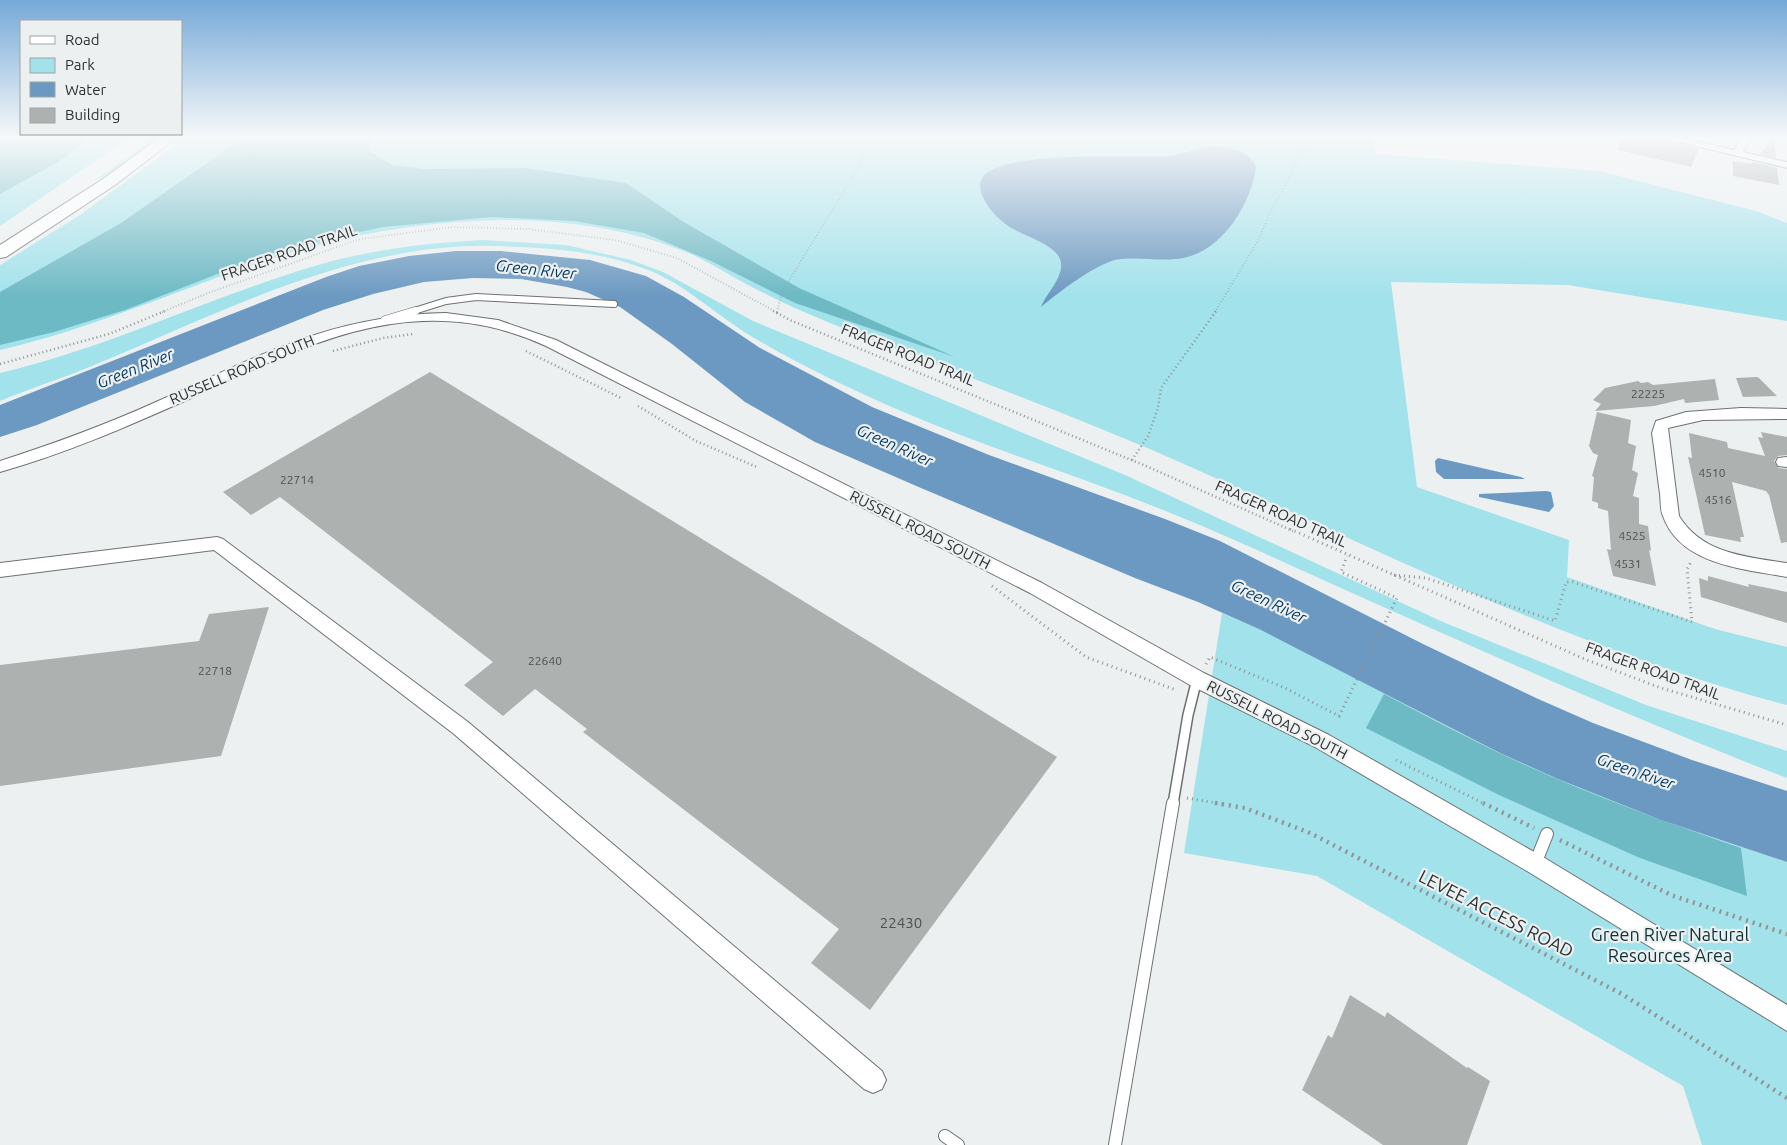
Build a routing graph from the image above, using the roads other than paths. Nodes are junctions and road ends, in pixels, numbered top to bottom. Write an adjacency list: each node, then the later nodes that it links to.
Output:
1 (70, 189): 3 (main road)
2 (97, 189): 4 (main road)
3 (0, 238)
4 (0, 253)
5 (614, 304): 6 (lane)
6 (368, 326): 8 (street, RUSSELL ROAD SOUTH); 11 (street, RUSSELL ROAD SOUTH)
7 (1787, 414): 10 (street)
8 (0, 468)
9 (0, 570): 15 (street)
10 (1787, 570)
11 (1198, 680): 13 (street, RUSSELL ROAD SOUTH); 18 (lane)
12 (1547, 834): 13 (lane)
13 (1535, 864): 14 (street, RUSSELL ROAD SOUTH)
14 (1787, 1019)
15 (873, 1080)
16 (945, 1136): 17 (lane)
17 (958, 1145)
18 (1115, 1145)

